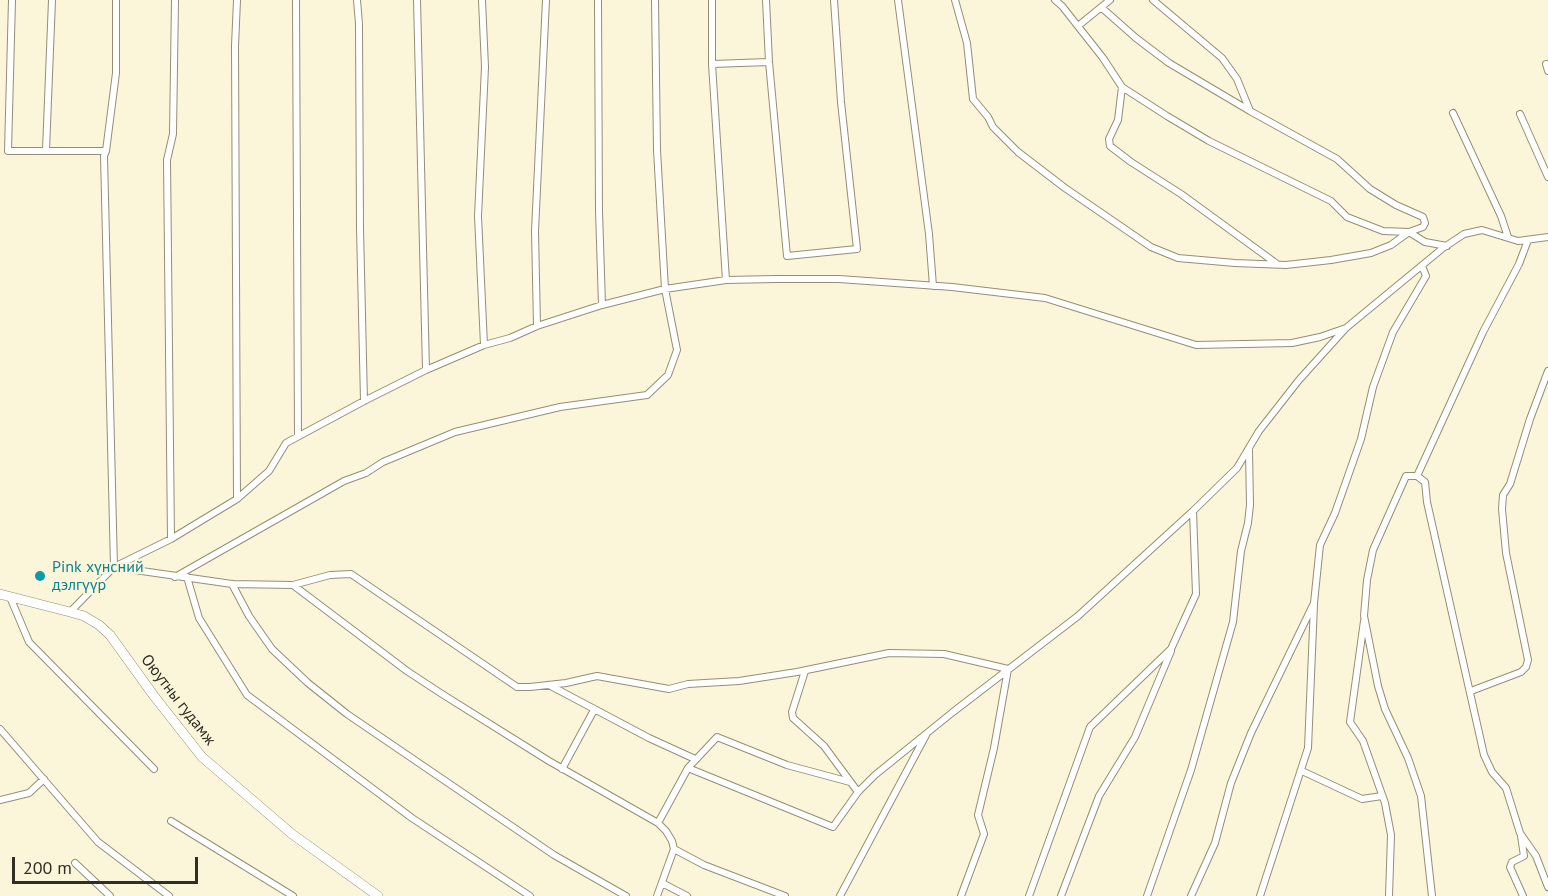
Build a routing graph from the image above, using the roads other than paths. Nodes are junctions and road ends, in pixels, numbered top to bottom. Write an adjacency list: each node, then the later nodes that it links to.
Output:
1 (12, 0): 29 (street)
2 (52, 0): 29 (street)
3 (116, 0): 30 (street)
4 (175, 0): 54 (street)
5 (237, 0): 52 (street)
6 (296, 0): 49 (street)
7 (357, 0): 48 (street)
8 (417, 0): 46 (street)
9 (482, 0): 45 (street)
10 (546, 0): 43 (street)
11 (598, 0): 42 (street)
12 (655, 0): 41 (street)
13 (712, 0): 24 (street)
14 (766, 0): 23 (street)
15 (834, 0): 23 (street)
16 (898, 0): 40 (street)
17 (955, 0): 37 (street)
18 (1055, 0): 22 (street)
19 (1110, 0): 21 (street)
20 (1153, 0): 26 (street)
21 (1102, 8): 22 (street); 26 (street)
22 (1078, 26): 25 (street)
23 (769, 62): 24 (street)
24 (712, 64): 39 (street)
25 (1122, 87): 32 (street); 37 (street)
26 (1250, 111): 32 (street)
27 (1453, 112): 33 (street)
28 (1520, 114): 31 (street)
29 (46, 150): 30 (street)
30 (106, 151): 55 (street)
31 (1548, 177)
32 (1409, 232): 36 (street); 37 (street)
33 (1508, 237): 35 (street); 36 (street)
34 (1548, 237): 35 (street)
35 (1528, 240): 51 (street)
36 (1447, 246): 38 (street)
37 (1278, 265)
38 (1422, 266): 44 (street); 62 (street)
39 (726, 280): 40 (street); 41 (street)
40 (933, 286): 44 (street)
41 (665, 289): 42 (street); 56 (street)
42 (602, 305): 43 (street)
43 (537, 326): 45 (street)
44 (1346, 328): 50 (street)
45 (484, 345): 46 (street)
46 (426, 370): 48 (street)
47 (1548, 371): 69 (street)
48 (364, 401): 49 (street)
49 (298, 436): 52 (street)
50 (1249, 448): 53 (street); 103 (street)
51 (1417, 476): 64 (street); 69 (street)
52 (237, 499): 54 (street)
53 (1193, 511): 65 (street); 66 (street)
54 (171, 539): 55 (street)
55 (114, 567): 56 (street); 63 (street)
56 (175, 577): 57 (street)
57 (187, 577): 58 (street); 94 (street)
58 (232, 584): 59 (street); 95 (street)
59 (293, 585): 68 (street); 76 (street)
60 (0, 594): 61 (street, Оюутны гудамж)
61 (10, 597): 63 (street, Оюутны гудамж); 75 (street)
62 (1314, 603): 77 (street); 104 (street)
63 (70, 612): 93 (street, Оюутны гудамж)
64 (1364, 616): 81 (street); 107 (street)
65 (1171, 650): 101 (street); 102 (street)
66 (1008, 669): 67 (street); 72 (street); 100 (street)
67 (805, 671): 68 (street); 79 (street)
68 (548, 685): 70 (street)
69 (1471, 691): 85 (street)
70 (594, 710): 73 (street); 76 (street)
71 (0, 729): 78 (street)
72 (927, 733): 80 (street); 99 (street)
73 (696, 759): 74 (street); 79 (street)
74 (688, 768): 80 (street); 84 (street)
75 (154, 769)
76 (562, 769): 84 (street)
77 (1302, 771): 81 (street); 105 (street)
78 (44, 779): 82 (street); 91 (street)
79 (850, 782): 80 (street)
80 (858, 792)
81 (1382, 796): 106 (street)
82 (0, 800)
83 (171, 821): 92 (street)
84 (658, 824): 86 (street)
85 (1520, 833): 89 (street); 108 (street)
86 (674, 849): 88 (street); 98 (street)
87 (75, 863): 90 (street)
88 (662, 883): 96 (street); 97 (street)
89 (1548, 887)
90 (110, 896)
91 (169, 896)
92 (293, 896)
93 (378, 896)
94 (530, 896)
95 (626, 896)
96 (657, 896)
97 (687, 896)
98 (785, 896)
99 (840, 896)
100 (961, 896)
101 (1029, 896)
102 (1061, 896)
103 (1147, 896)
104 (1191, 896)
105 (1260, 896)
106 (1389, 896)
107 (1432, 896)
108 (1523, 896)

